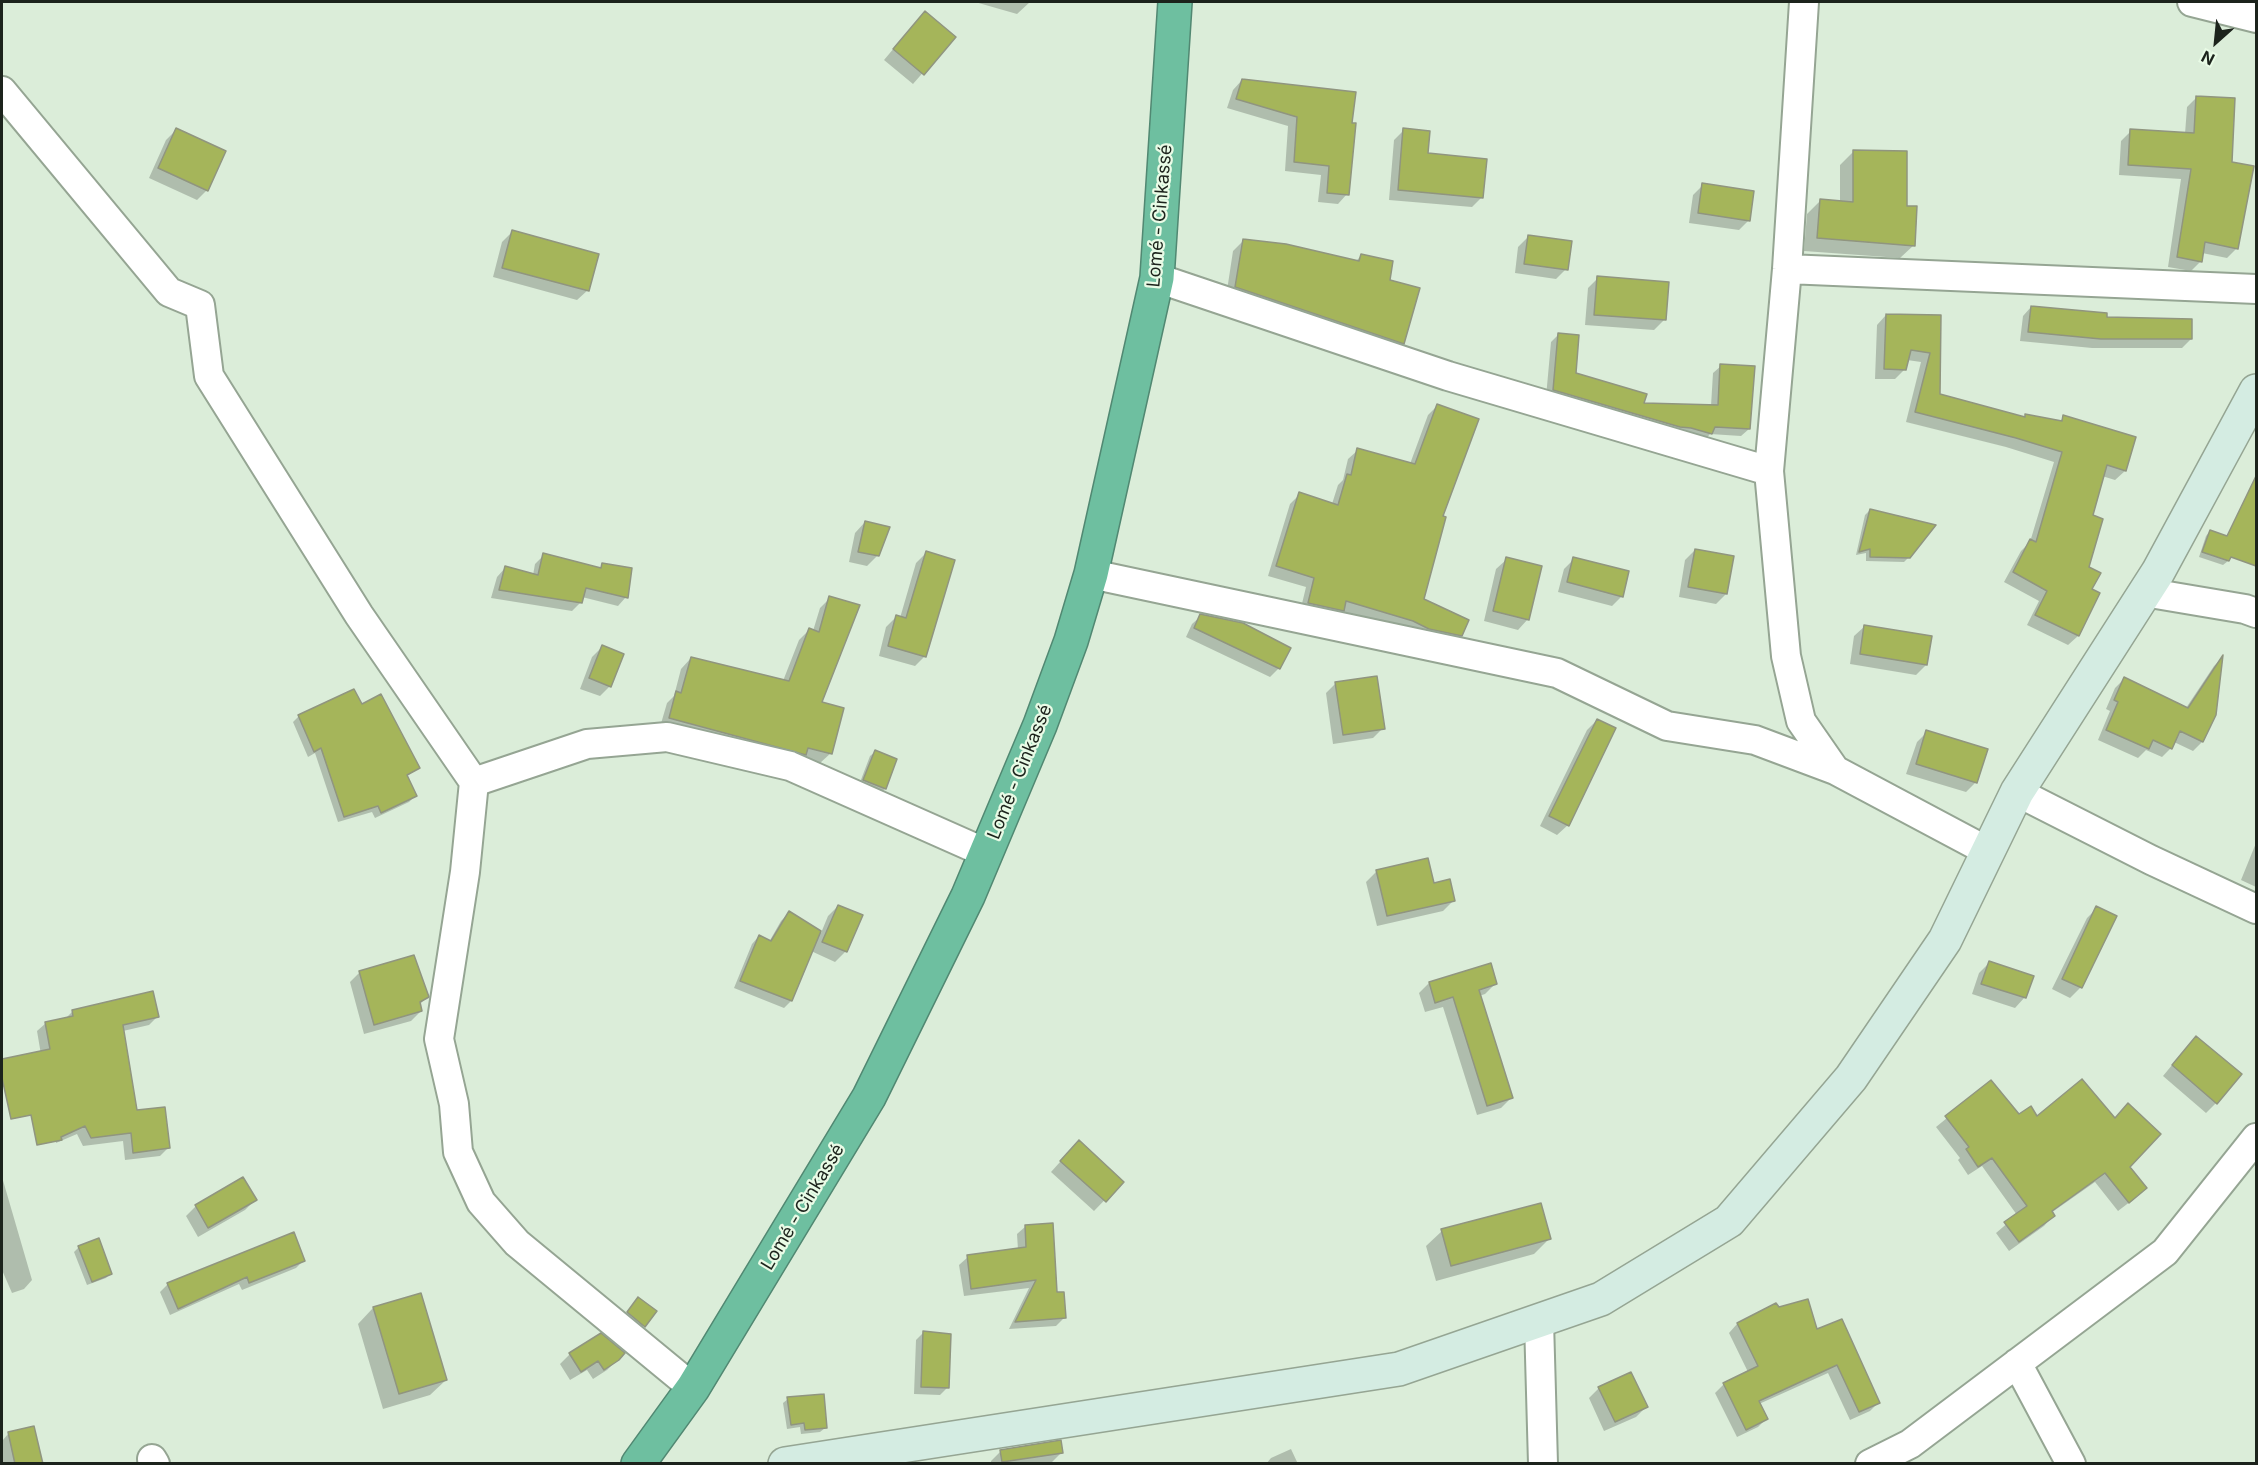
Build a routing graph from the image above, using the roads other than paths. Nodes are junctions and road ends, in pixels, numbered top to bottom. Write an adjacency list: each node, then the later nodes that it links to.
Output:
1 (1175, 2): 7 (highway, Lomé - Cinkassé)
2 (1804, 2): 6 (street)
3 (2192, 2): 4 (street)
4 (2256, 18)
5 (2, 91): 15 (street)
6 (1787, 269): 8 (street); 10 (street)
7 (1157, 278): 10 (street); 11 (highway, Lomé - Cinkassé)
8 (2256, 289)
9 (2256, 391): 12 (street)
10 (1769, 471): 14 (street)
11 (1092, 574): 14 (street); 18 (highway, Lomé - Cinkassé)
12 (2144, 592): 13 (street); 16 (street)
13 (2256, 613)
14 (1835, 770): 17 (street)
15 (474, 782): 18 (street); 23 (street)
16 (2017, 792): 17 (street); 19 (street)
17 (1989, 852): 21 (street)
18 (986, 853): 23 (highway, Lomé - Cinkassé)
19 (2256, 909)
20 (2256, 1138): 22 (street)
21 (1539, 1321): 25 (street); 26 (street)
22 (2017, 1363): 27 (street); 28 (street)
23 (693, 1388): 24 (highway, Lomé - Cinkassé)
24 (642, 1462)
25 (785, 1464)
26 (1543, 1464)
27 (1870, 1464)
28 (2071, 1464)

